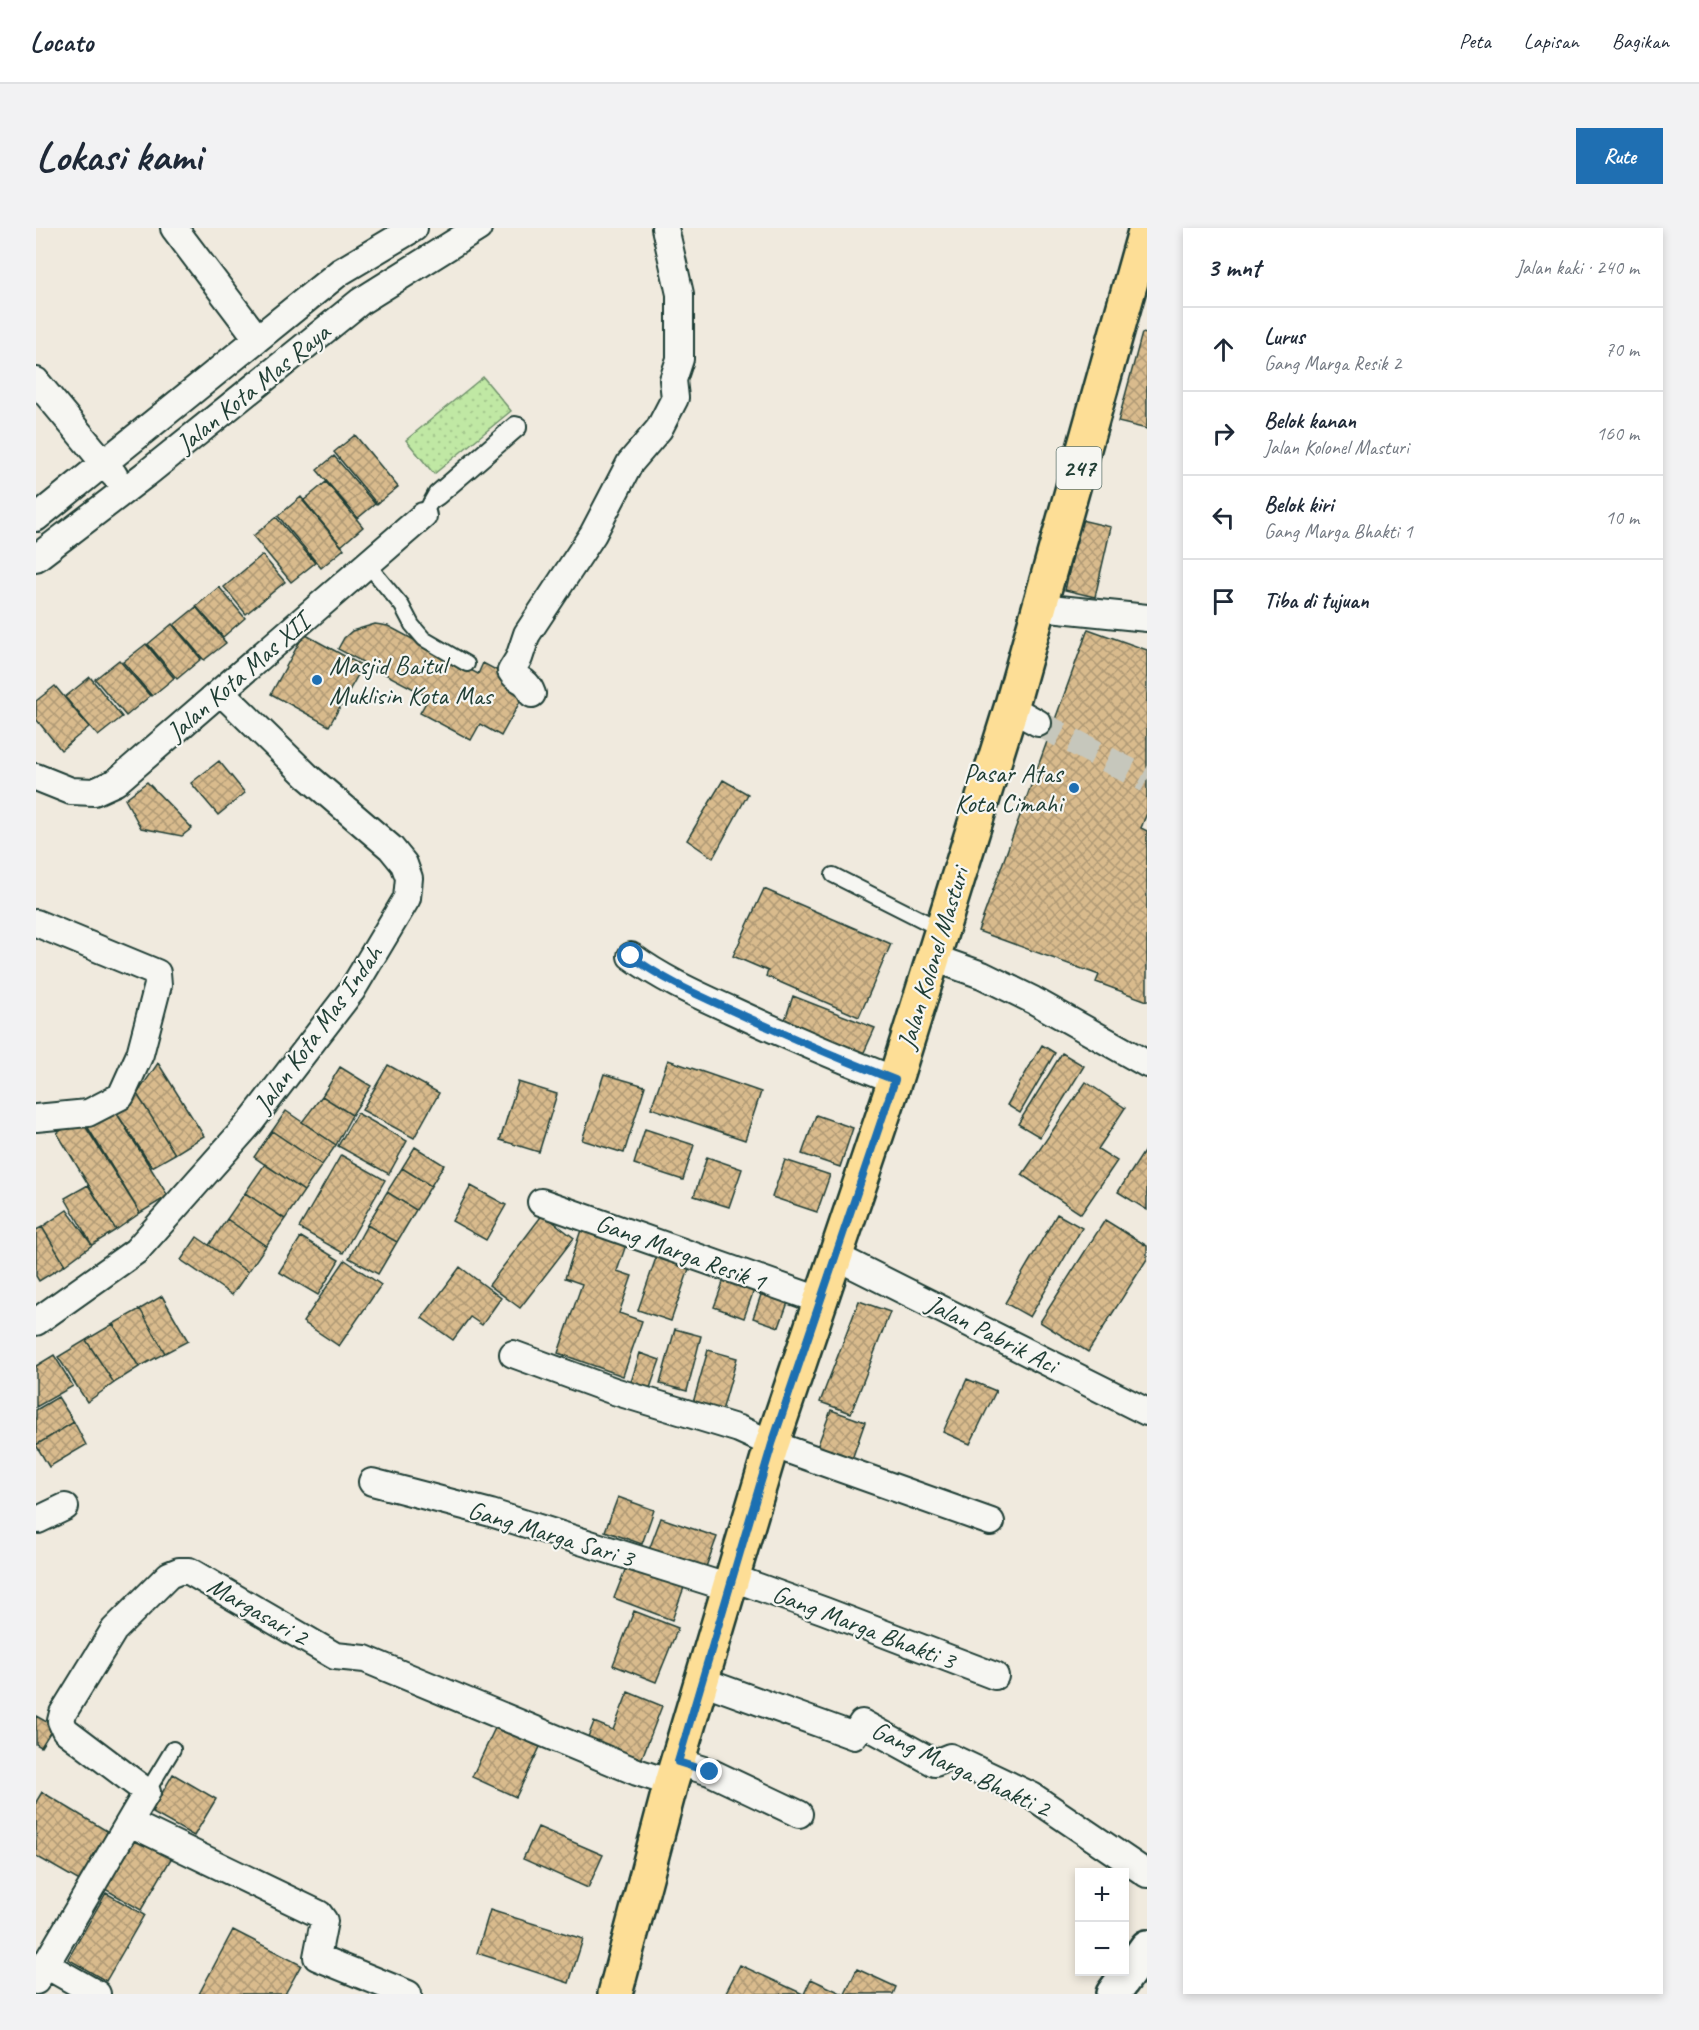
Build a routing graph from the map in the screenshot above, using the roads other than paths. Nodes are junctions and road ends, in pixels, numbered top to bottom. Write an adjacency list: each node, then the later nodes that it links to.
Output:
1 (174, 228): 7 (street)
2 (414, 228): 7 (street, Jalan Kota Mas Raya)
3 (478, 228): 10 (street, Jalan Kota Mas Raya)
4 (665, 228): 19 (street)
5 (1146, 228): 6 (main road, Jalan Kolonel Masturi / 247)
6 (1140, 278): 15 (main road, Jalan Kolonel Masturi / 247)
7 (257, 338): 9 (street, Jalan Kota Mas Raya)
8 (36, 381): 9 (street)
9 (103, 463): 10 (street); 12 (street, Jalan Kota Mas Raya)
10 (126, 489): 13 (street, Jalan Kota Mas Raya)
11 (427, 510): 11 (lane); 14 (street, Jalan Kota Mas XII)
12 (36, 518)
13 (36, 558)
14 (368, 565): 17 (lane); 18 (street, Jalan Kota Mas XII)
15 (1040, 607): 16 (street); 23 (main road, Jalan Kolonel Masturi / 247)
16 (1147, 618)
17 (466, 664)
18 (221, 692): 20 (street, Jalan Kota Mas XII); 31 (street, Jalan Kota Mas Indah)
19 (532, 694)
20 (36, 777)
21 (833, 875): 23 (lane)
22 (36, 923): 27 (street)
23 (938, 944): 25 (street); 26 (main road, Jalan Kolonel Masturi / 247)
24 (631, 956): 26 (street)
25 (1147, 1064)
26 (891, 1079): 29 (main road, Jalan Kolonel Masturi / 247)
27 (36, 1118)
28 (541, 1202): 30 (street, Gang Marga Resik 1)
29 (837, 1257): 30 (main road, Jalan Kolonel Masturi / 247); 33 (street, Jalan Pabrik Aci)
30 (822, 1301): 34 (main road, Jalan Kolonel Masturi / 247)
31 (36, 1322)
32 (513, 1354): 34 (street)
33 (1147, 1412)
34 (772, 1444): 38 (street); 39 (main road, Jalan Kolonel Masturi / 247)
35 (372, 1482): 39 (street, Gang Marga Sari 3)
36 (65, 1507): 37 (street)
37 (36, 1519)
38 (991, 1522)
39 (723, 1584): 40 (street, Gang Marga Bhakti 3); 41 (main road, Jalan Kolonel Masturi / 247)
40 (994, 1676)
41 (702, 1681): 43 (main road, Jalan Kolonel Masturi / 247); 47 (street, Gang Marga Bhakti 2)
42 (173, 1749): 44 (lane)
43 (670, 1775): 44 (street, Margasari 2); 45 (street); 52 (main road, Jalan Kolonel Masturi / 247)
44 (147, 1792): 46 (street)
45 (799, 1814)
46 (130, 1823): 49 (street); 51 (street)
47 (1147, 1874)
48 (1147, 1947): 53 (main road)
49 (41, 1973): 50 (street)
50 (97, 1994)
51 (408, 1994)
52 (615, 1994)
53 (1113, 1994)

